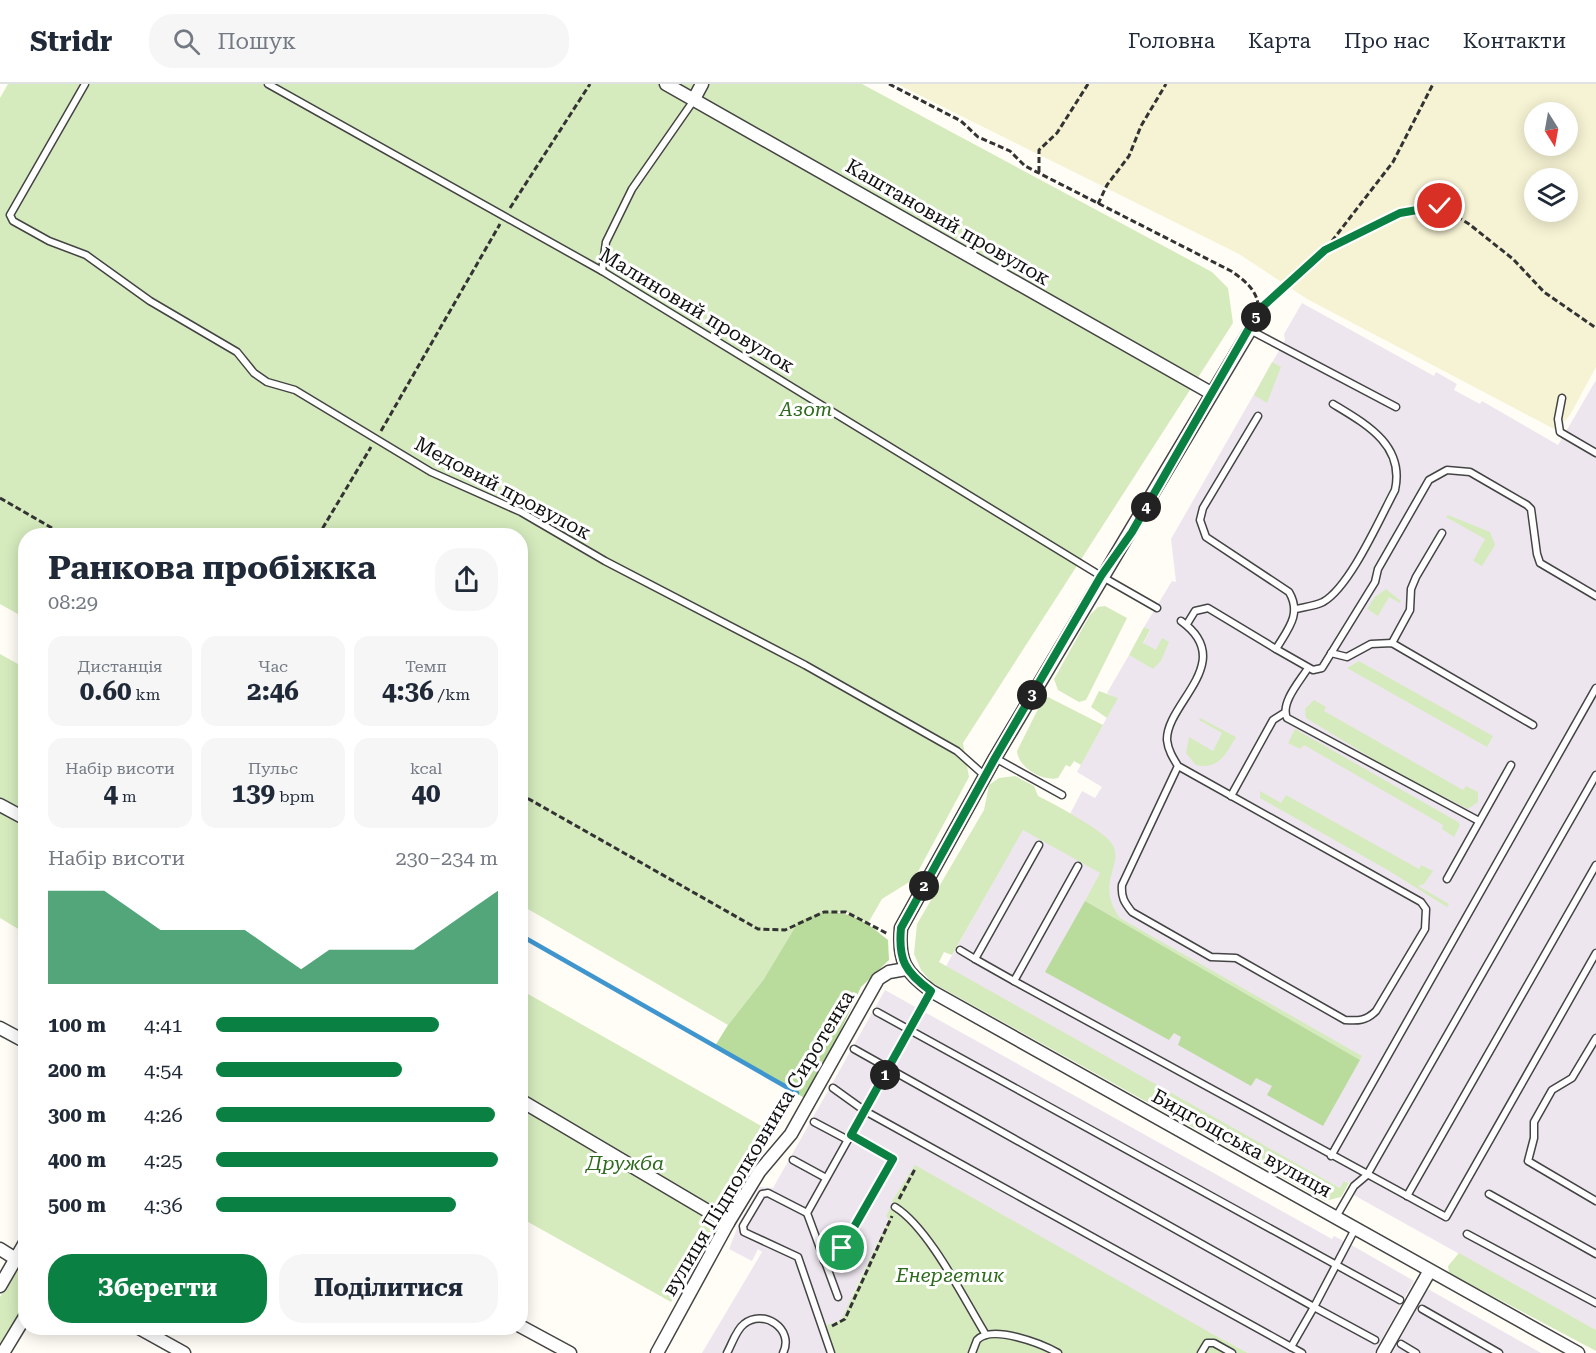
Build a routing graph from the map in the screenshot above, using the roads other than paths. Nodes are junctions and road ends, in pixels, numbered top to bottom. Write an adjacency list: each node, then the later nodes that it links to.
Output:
1 (85, 84): 30 (lane, Медовий провулок)
2 (268, 84): 6 (lane, Малиновий провулок)
3 (666, 84): 5 (street, Каштановий провулок)
4 (702, 84): 5 (street)
5 (694, 99): 6 (lane); 8 (street, Каштановий провулок)
6 (602, 271): 15 (lane, Малиновий провулок)
7 (1250, 330): 8 (street); 11 (lane)
8 (1211, 393): 15 (street)
9 (1562, 398): 13 (lane)
10 (1333, 404): 18 (lane)
11 (1396, 407)
12 (1258, 416): 18 (lane)
13 (1596, 453)
14 (1442, 533): 19 (lane)
15 (1101, 576): 17 (lane, Малиновий провулок); 26 (street)
16 (1596, 596): 21 (lane)
17 (1157, 608)
18 (1296, 609): 20 (lane)
19 (1392, 642): 21 (lane); 25 (lane)
20 (1276, 649): 22 (lane); 28 (lane)
21 (1331, 653): 22 (lane)
22 (1308, 668): 24 (lane)
23 (1596, 688): 58 (lane)
24 (1284, 712): 32 (lane); 35 (lane)
25 (1533, 725)
26 (995, 758): 30 (street); 31 (lane)
27 (1511, 765): 35 (lane)
28 (1178, 766): 32 (lane); 32 (lane)
29 (1596, 775): 60 (lane)
30 (986, 776): 43 (street)
31 (1062, 795)
32 (1231, 796)
33 (0, 805): 34 (street)
34 (18, 815)
35 (1479, 821): 39 (lane)
36 (1038, 845): 42 (lane)
37 (1596, 865): 63 (lane)
38 (1078, 866): 44 (lane)
39 (1447, 879)
40 (960, 950): 42 (lane)
41 (1596, 953): 63 (lane)
42 (975, 959): 44 (lane)
43 (906, 969): 45 (street, Бидгощська вулиця); 68 (street, вулиця Підполковника Сиротенка)
44 (1014, 981): 58 (lane)
45 (931, 991): 48 (lane); 67 (street, Бидгощська вулиця)
46 (877, 1012): 48 (lane)
47 (0, 1028): 49 (street)
48 (909, 1029): 52 (lane); 76 (lane)
49 (18, 1038)
50 (1596, 1038): 64 (lane)
51 (854, 1049): 52 (lane)
52 (888, 1069): 55 (lane); 82 (lane)
53 (833, 1088): 55 (lane)
54 (528, 1105): 68 (street)
55 (865, 1111): 57 (lane); 90 (lane)
56 (814, 1122): 57 (lane)
57 (850, 1137): 61 (lane); 75 (lane)
58 (1331, 1156): 60 (lane)
59 (794, 1160): 61 (lane)
60 (1367, 1175): 63 (lane); 67 (lane)
61 (826, 1178): 66 (lane)
62 (1489, 1194): 72 (lane)
63 (1407, 1196)
64 (1596, 1201)
65 (895, 1207): 87 (lane)
66 (807, 1213): 75 (lane); 97 (lane)
67 (1336, 1217): 69 (street, Бидгощська вулиця)
68 (728, 1223): 94 (street, вулиця Підполковника Сиротенка)
69 (1355, 1229): 76 (lane); 77 (street, Бидгощська вулиця)
70 (1467, 1234): 81 (lane)
71 (0, 1250): 74 (street)
72 (1596, 1254)
73 (18, 1255): 74 (street)
74 (16, 1259): 78 (street)
75 (824, 1261): 79 (lane)
76 (1336, 1265): 80 (lane); 82 (lane)
77 (1429, 1272): 103 (street); 106 (street, Бидгощська вулиця)
78 (0, 1286)
79 (838, 1297)
80 (1400, 1299)
81 (1596, 1303)
82 (1314, 1306): 88 (lane); 90 (lane)
83 (1422, 1309): 105 (lane)
84 (18, 1328): 91 (street)
85 (528, 1330): 93 (street)
86 (152, 1335): 92 (street)
87 (986, 1335): 98 (lane); 99 (lane)
88 (1375, 1340)
89 (1401, 1344): 104 (lane)
90 (1291, 1347): 102 (lane)
91 (3, 1353)
92 (184, 1353)
93 (570, 1353)
94 (657, 1353)
95 (727, 1353): 96 (lane)
96 (783, 1353)
97 (831, 1353)
98 (972, 1353)
99 (1058, 1353)
100 (1201, 1353): 101 (lane)
101 (1232, 1353)
102 (1302, 1353)
103 (1383, 1353)
104 (1416, 1353)
105 (1499, 1353)
106 (1578, 1353)

